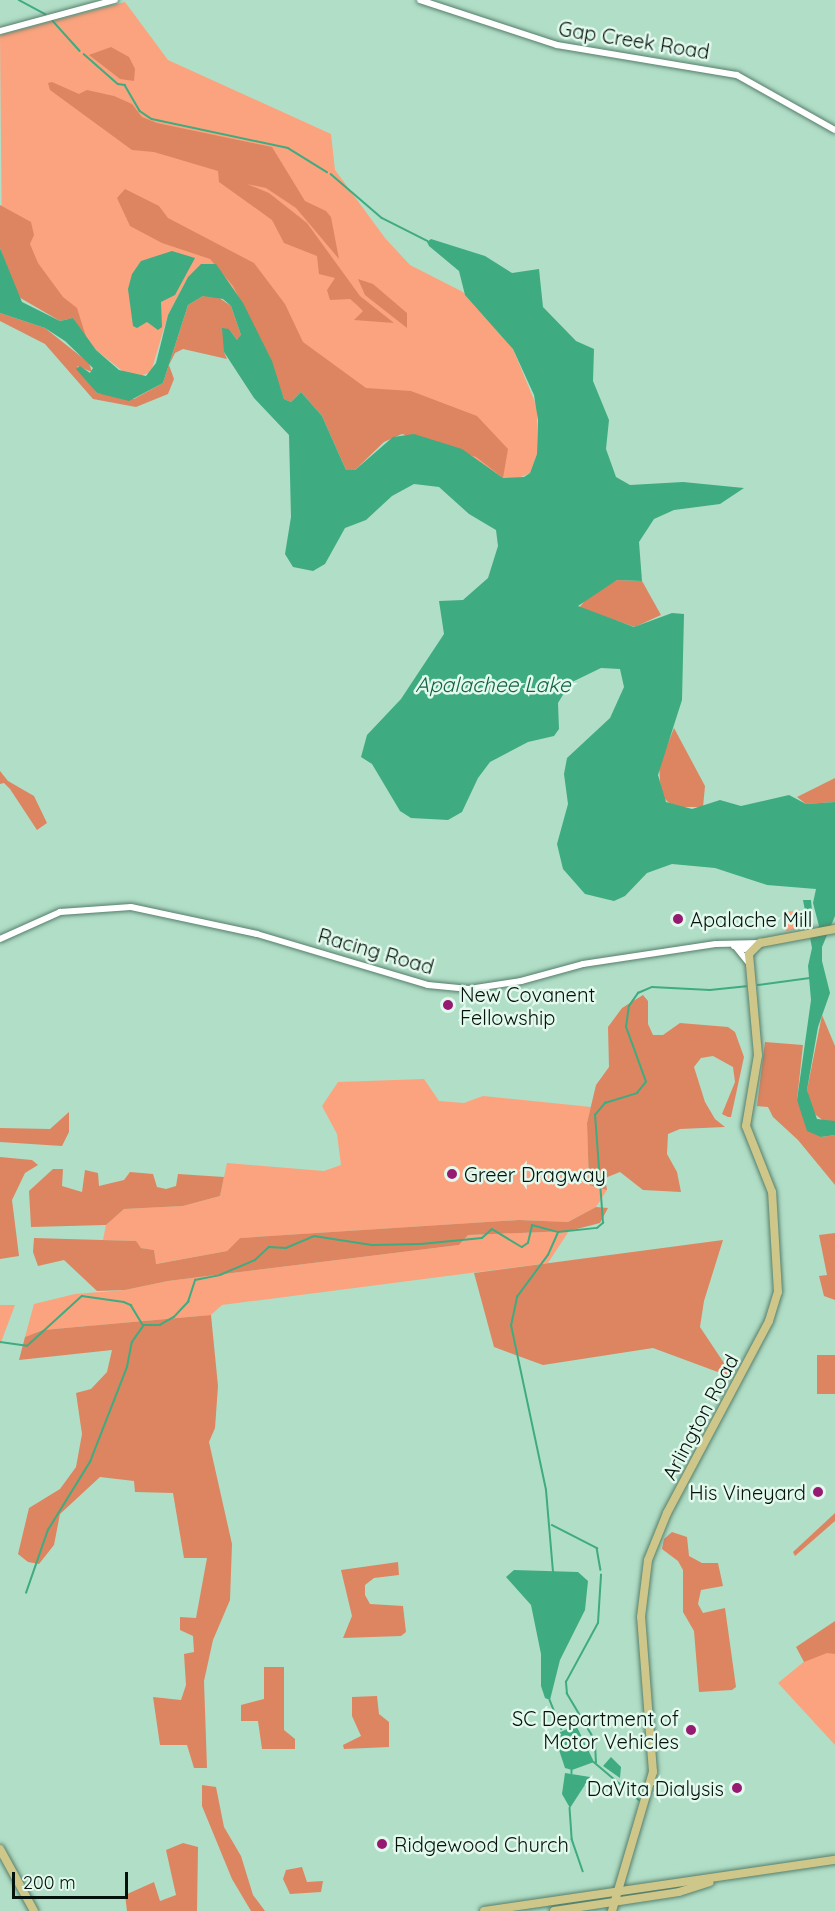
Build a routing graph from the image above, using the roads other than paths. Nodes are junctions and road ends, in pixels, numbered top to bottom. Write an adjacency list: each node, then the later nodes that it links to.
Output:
1 (115, 0): 3 (street)
2 (420, 0): 4 (street, Gap Creek Road)
3 (0, 31)
4 (835, 130)
5 (835, 929): 10 (main road)
6 (0, 939): 8 (street, Racing Road)
7 (742, 943): 8 (street, Racing Road); 10 (street, Racing Road); 10 (street)
8 (728, 944): 9 (street)
9 (735, 947): 10 (street); 11 (street)
10 (754, 947): 11 (main road, Arlington Road)
11 (748, 962): 15 (main road, Arlington Road)
12 (0, 1849): 17 (main road)
13 (835, 1860): 14 (main road)
14 (713, 1881): 15 (main road); 16 (main road)
15 (618, 1890): 16 (main road, Arlington Road); 18 (main road)
16 (615, 1902): 19 (main road); 20 (main road, Arlington Road)
17 (34, 1911)
18 (484, 1911)
19 (554, 1911)
20 (612, 1911)

